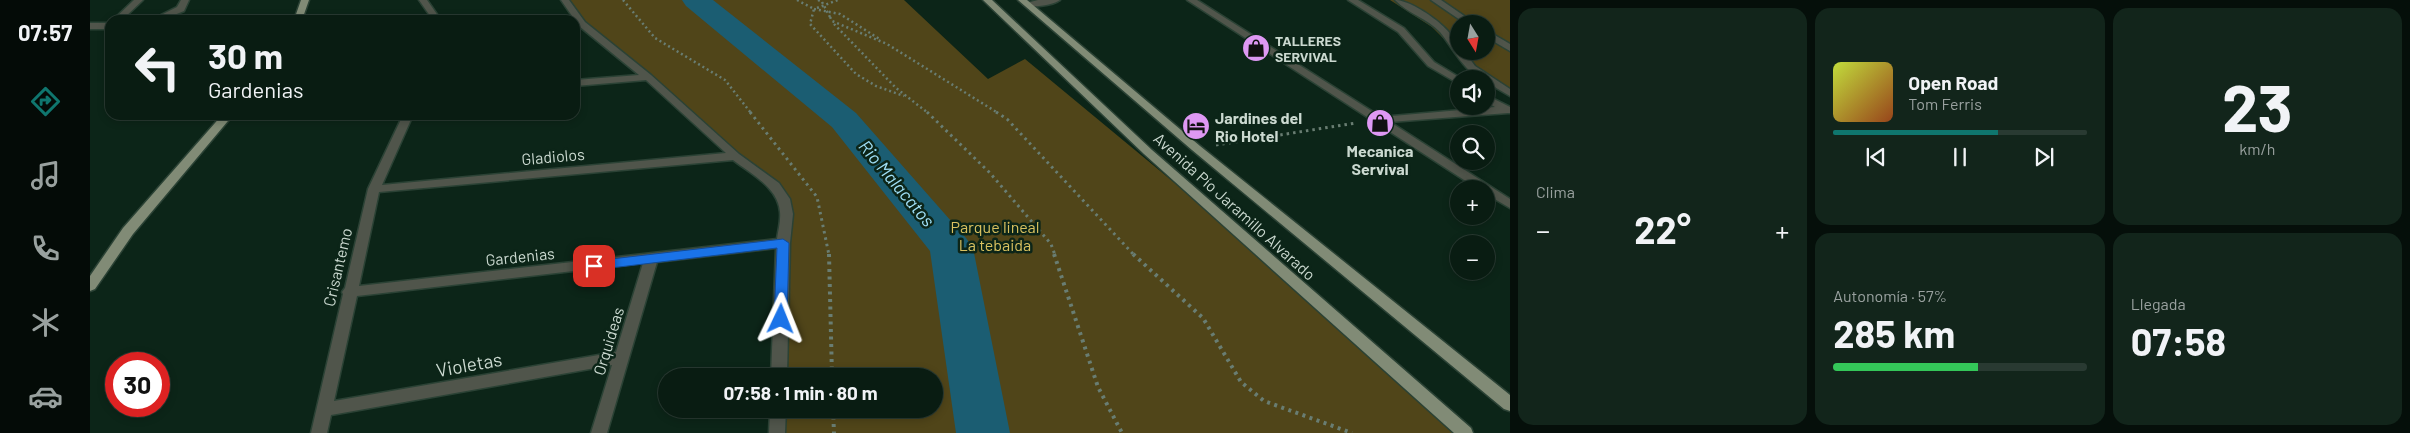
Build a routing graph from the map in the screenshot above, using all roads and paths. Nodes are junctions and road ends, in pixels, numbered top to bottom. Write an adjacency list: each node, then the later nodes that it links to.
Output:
1 (138, 0): 17 (street)
2 (185, 0): 18 (street)
3 (305, 0): 19 (main road)
4 (424, 0): 20 (street)
5 (565, 0): 21 (street)
6 (797, 0): 16 (path)
7 (818, 0): 23 (path, bridge)
8 (838, 0): 16 (path)
9 (987, 0): 60 (main road, Avenida Pío Jaramillo Alvarado)
10 (1056, 0): 15 (street)
11 (1191, 0): 39 (street)
12 (1352, 0): 30 (street)
13 (1399, 0): 33 (street)
14 (1435, 0): 22 (street)
15 (1024, 2): 40 (main road, Avenida Pío Jaramillo Alvarado)
16 (814, 9): 28 (path); 34 (path)
17 (123, 15)
18 (167, 15)
19 (300, 15)
20 (434, 15)
21 (573, 15)
22 (1458, 15)
23 (831, 19): 28 (path); 34 (path)
24 (90, 26): 25 (street)
25 (105, 26)
26 (580, 26): 31 (street)
27 (1495, 39): 29 (street)
28 (886, 44): 59 (path)
29 (1510, 48)
30 (1450, 76)
31 (648, 77): 32 (street); 41 (street)
32 (580, 83)
33 (1510, 93)
34 (908, 98): 58 (path)
35 (1495, 103): 36 (street)
36 (1508, 110): 39 (street)
37 (224, 120): 46 (main road)
38 (406, 120): 42 (street, Crisantemo)
39 (1379, 120): 40 (path); 43 (street)
40 (1196, 148): 50 (main road, Avenida Pío Jaramillo Alvarado)
41 (735, 156): 42 (street, Gladiolos); 44 (street)
42 (374, 189): 47 (street, Crisantemo)
43 (1510, 204)
44 (783, 243): 45 (street, Gardenias); 49 (street)
45 (651, 259): 47 (street, Gardenias); 48 (street, Orquideas)
46 (90, 286)
47 (349, 292): 51 (street, Crisantemo)
48 (621, 357): 51 (street, Violetas); 55 (street, Orquideas)
49 (779, 368)
50 (1510, 404)
51 (324, 410): 54 (street, Crisantemo)
52 (778, 418): 56 (street)
53 (833, 418): 57 (path)
54 (319, 433)
55 (600, 433)
56 (777, 433)
57 (834, 433)
58 (1122, 433)
59 (1352, 433)
60 (1465, 433)

